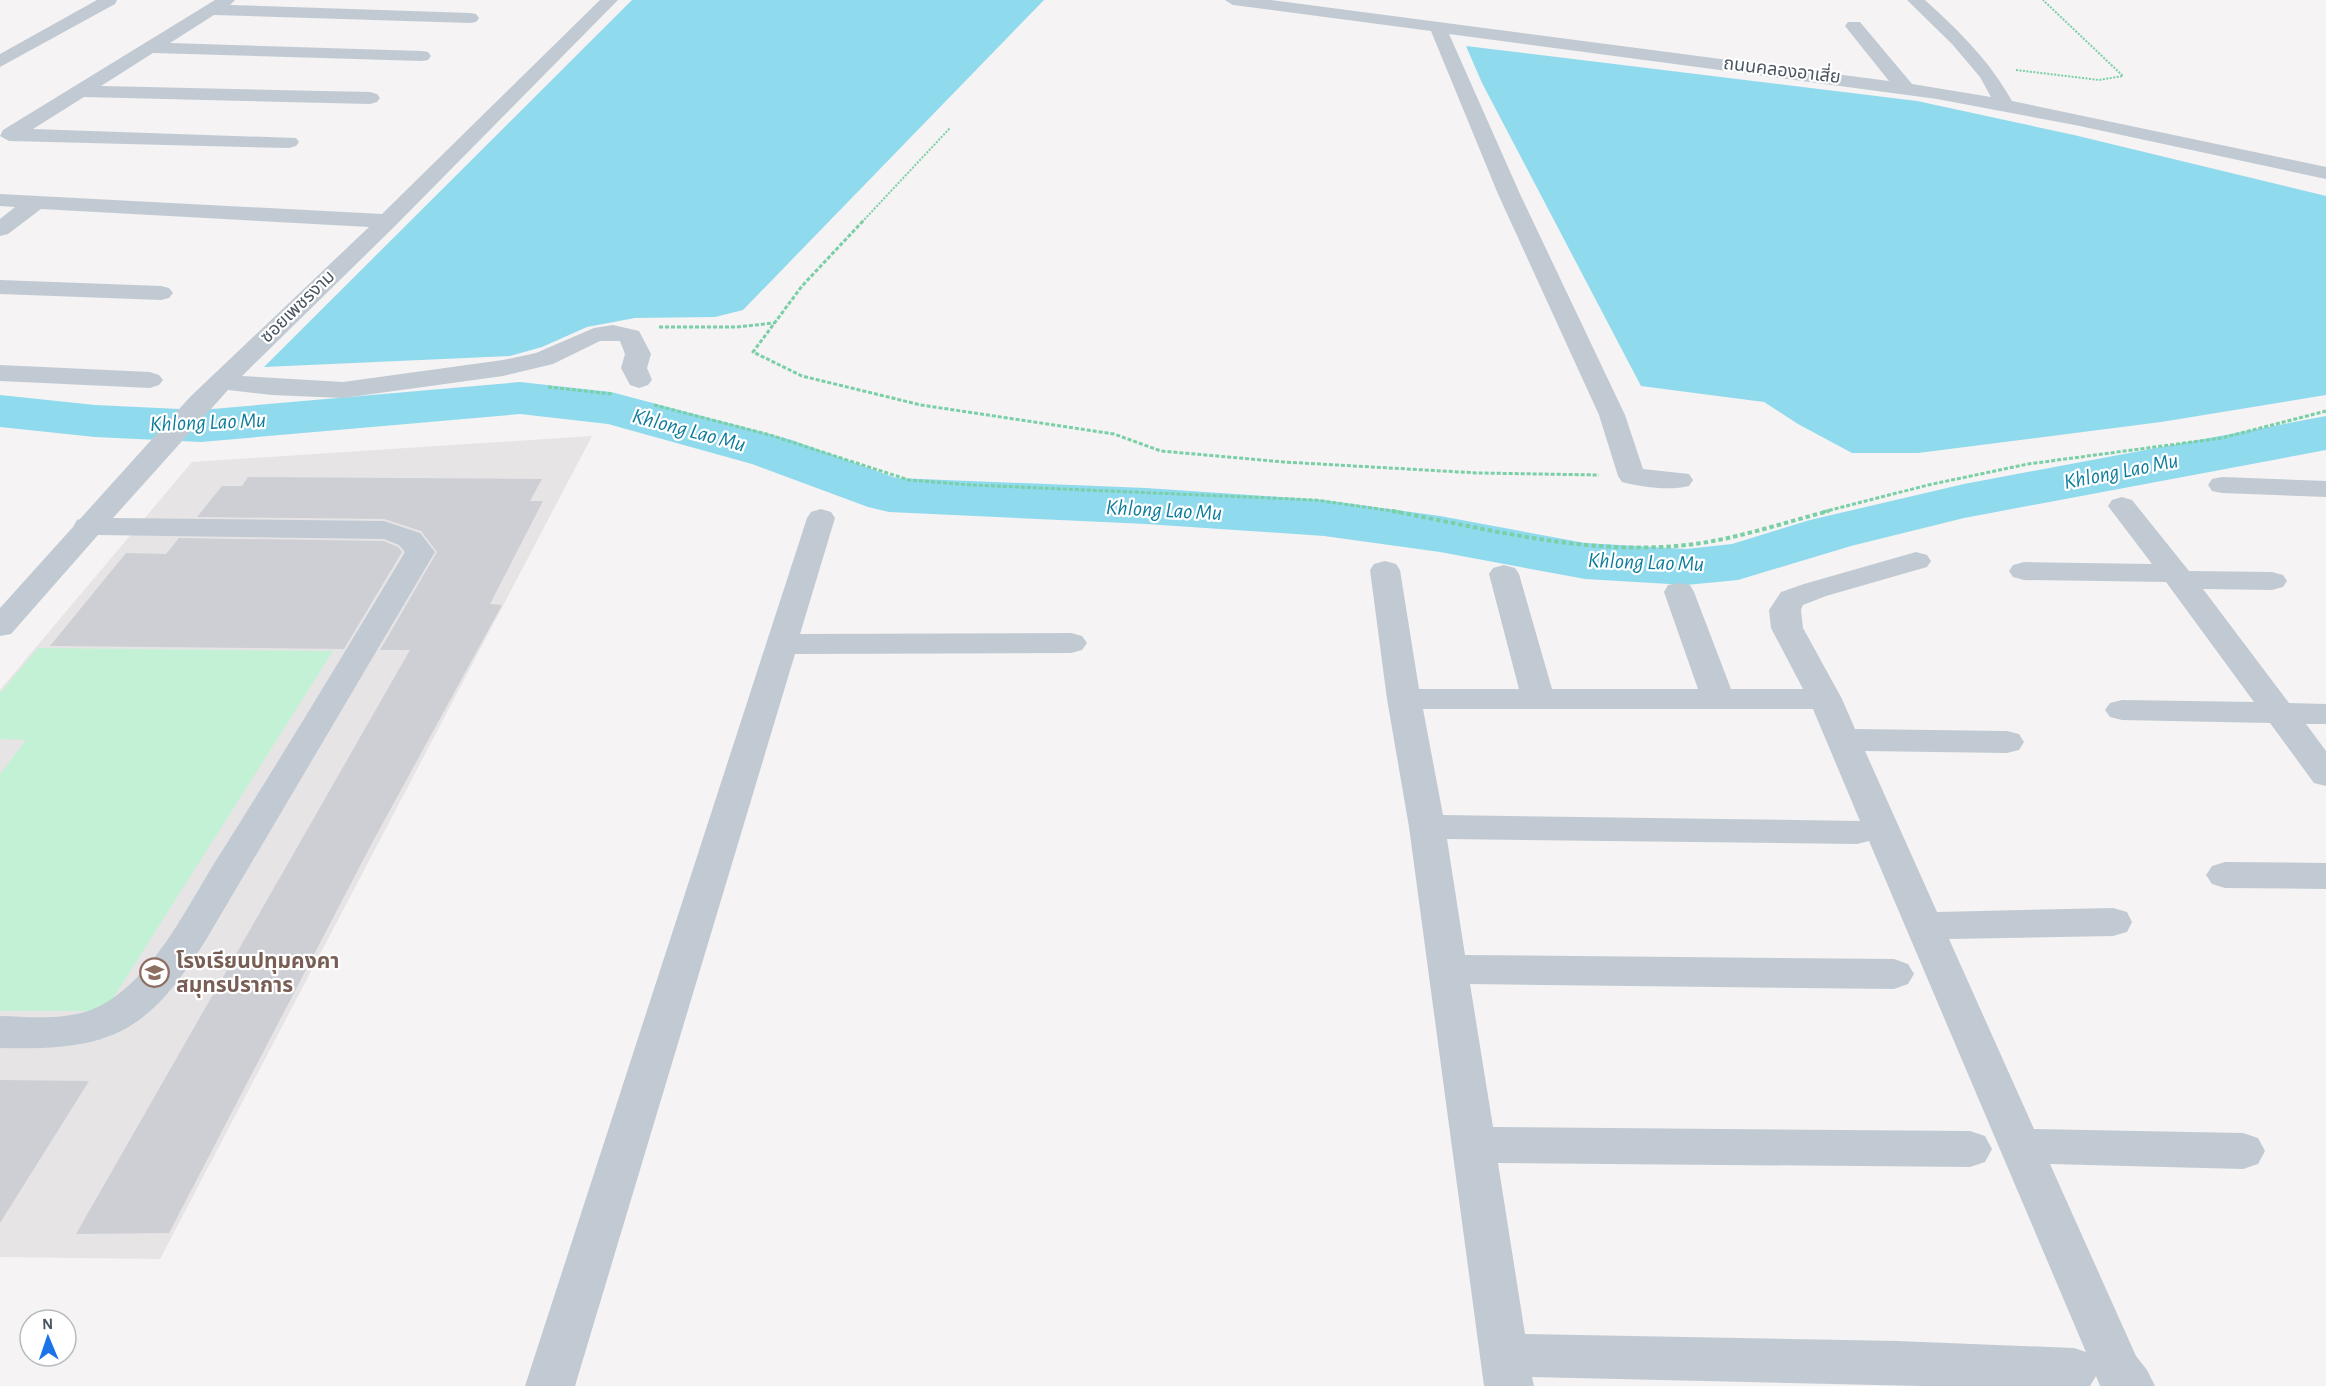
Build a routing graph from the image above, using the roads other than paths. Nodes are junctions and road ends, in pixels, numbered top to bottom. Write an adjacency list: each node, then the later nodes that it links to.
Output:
1 (108, 0): 14 (street)
2 (227, 0): 7 (street)
3 (610, 0): 24 (street, ซอยเพชรงาม)
4 (1233, 0): 8 (street, ถนนคลองอาเสี่ย)
5 (1340, 0): 8 (street)
6 (1915, 0): 18 (street)
7 (210, 10): 9 (street); 12 (street)
8 (1323, 13): 10 (street, ถนนคลองอาเสี่ย)
9 (470, 18)
10 (1429, 20): 15 (street, ถนนคลองอาเสี่ย); 32 (street)
11 (1854, 26): 15 (street)
12 (151, 48): 13 (street); 16 (street)
13 (422, 56)
14 (0, 62)
15 (1905, 88): 18 (street, ถนนคลองอาเสี่ย)
16 (81, 91): 17 (street); 19 (street)
17 (370, 98)
18 (2004, 104): 21 (street, ถนนคลองอาเสี่ย)
19 (7, 132): 20 (street)
20 (289, 142)
21 (2326, 173)
22 (38, 201): 23 (street); 24 (street); 25 (street)
23 (3, 203)
24 (387, 221): 30 (street, ซอยเพชรงาม)
25 (0, 229)
26 (0, 287): 27 (street)
27 (161, 293)
28 (0, 373): 29 (street)
29 (150, 380)
30 (221, 381): 31 (street); 37 (street, ซอยเพชรงาม)
31 (635, 393)
32 (1679, 480)
33 (2222, 485): 34 (street)
34 (2326, 489)
35 (2122, 506): 42 (street)
36 (821, 518): 47 (street)
37 (87, 526): 45 (street, ซอยเพชรงาม); 66 (street)
38 (1916, 561): 51 (street)
39 (1385, 570): 48 (street)
40 (2024, 571): 42 (street)
41 (1504, 574): 49 (street)
42 (2178, 576): 43 (street); 53 (street)
43 (2272, 581)
44 (1678, 592): 50 (street)
45 (0, 627)
46 (1071, 643): 47 (street)
47 (782, 644): 73 (street)
48 (1404, 699): 49 (street); 58 (street)
49 (1538, 699): 50 (street)
50 (1718, 699): 51 (street)
51 (1824, 699): 55 (street)
52 (2122, 710): 53 (street)
53 (2280, 712): 54 (street); 57 (street)
54 (2326, 714)
55 (1840, 740): 56 (street); 63 (street)
56 (2007, 742)
57 (2326, 775)
58 (1427, 827): 59 (street); 64 (street)
59 (1857, 832)
60 (2225, 875): 61 (street)
61 (2326, 876)
62 (2112, 922): 63 (street)
63 (1923, 926): 68 (street)
64 (1447, 969): 65 (street); 67 (street)
65 (1894, 974)
66 (0, 1032)
67 (1474, 1145): 69 (street); 72 (street)
68 (2020, 1146): 70 (street); 74 (street)
69 (1970, 1149)
70 (2243, 1151)
71 (2074, 1370): 72 (street)
72 (1507, 1371)
73 (550, 1386)
74 (2130, 1386)

